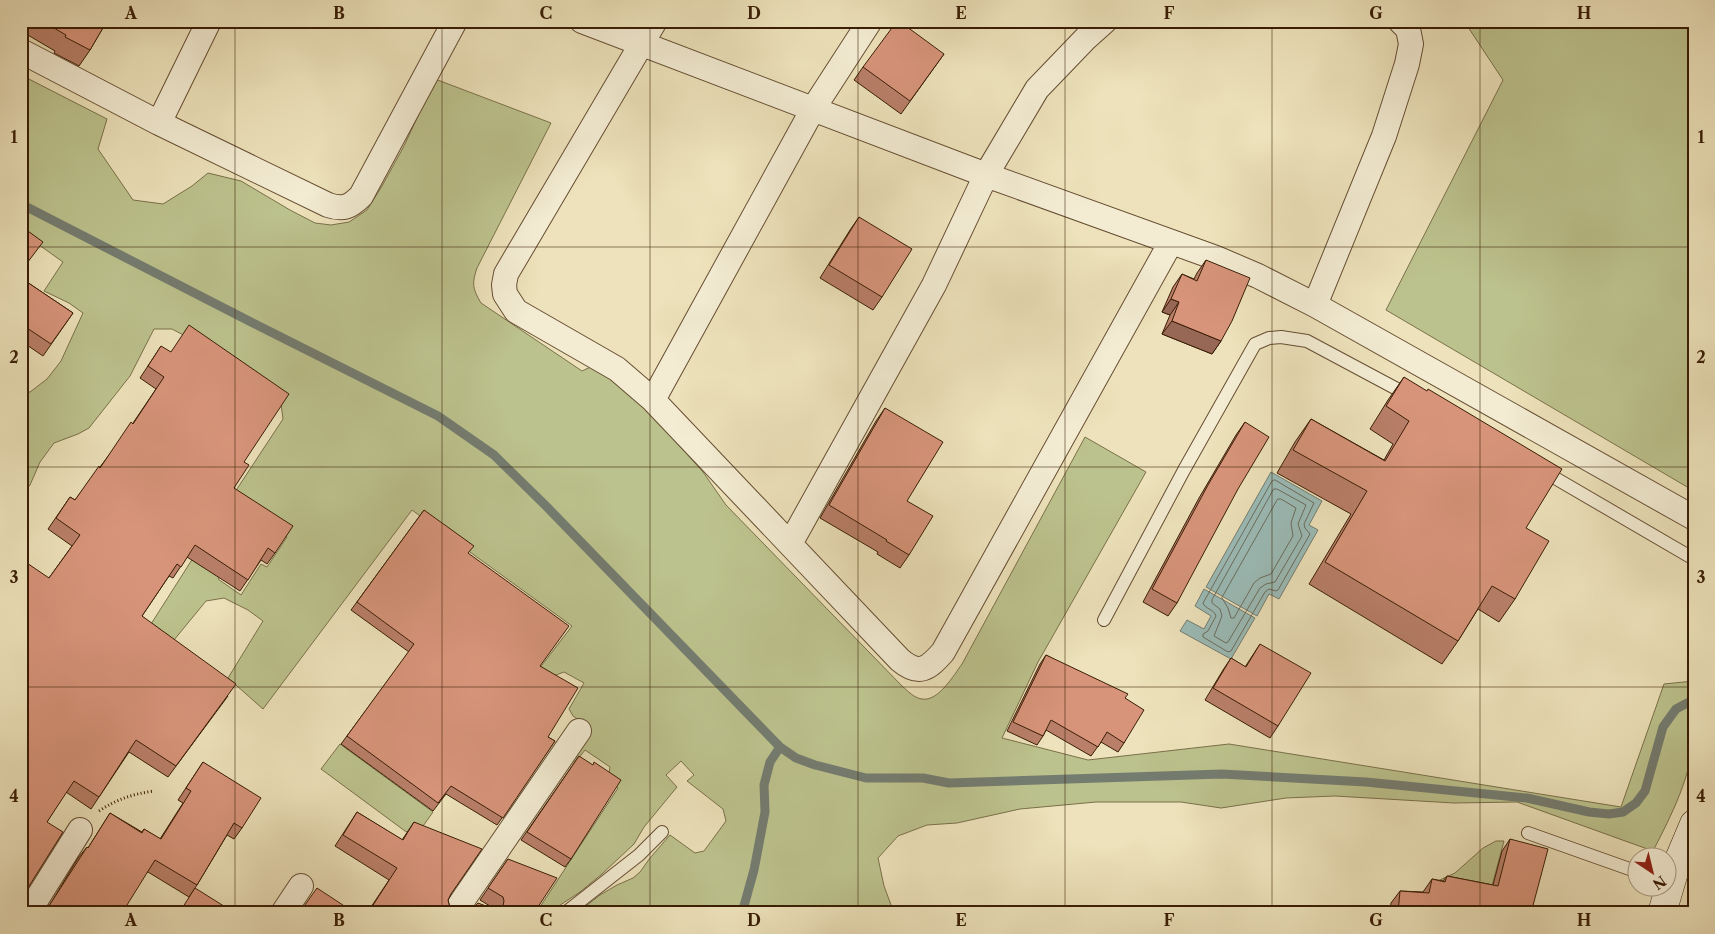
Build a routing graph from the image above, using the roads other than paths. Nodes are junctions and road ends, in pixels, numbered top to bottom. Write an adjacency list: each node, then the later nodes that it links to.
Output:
1 (209, 21): 11 (street)
2 (455, 21): 11 (street)
3 (582, 21): 8 (street)
4 (655, 21): 8 (street)
5 (870, 21): 10 (street)
6 (1106, 21): 12 (street)
7 (1400, 21): 14 (street)
8 (641, 44): 10 (street); 15 (street)
9 (21, 51): 11 (street)
10 (813, 109): 12 (street); 15 (street)
11 (159, 123)
12 (986, 175): 13 (street); 19 (street)
13 (1171, 242): 14 (street); 19 (street)
14 (1315, 305): 18 (street)
15 (652, 400): 19 (street)
16 (1420, 402): 21 (lane)
17 (1530, 464): 20 (lane)
18 (1694, 518)
19 (790, 544)
20 (1694, 559)
21 (1104, 620)
22 (579, 731): 31 (street)
23 (1694, 824): 27 (main road)
24 (80, 830): 32 (street)
25 (662, 832): 34 (lane)
26 (1528, 833): 28 (lane)
27 (1678, 862)
28 (1628, 868)
29 (301, 886): 33 (street)
30 (1666, 896): 35 (main road)
31 (462, 908)
32 (28, 913)
33 (283, 913)
34 (565, 913)
35 (1662, 913)

